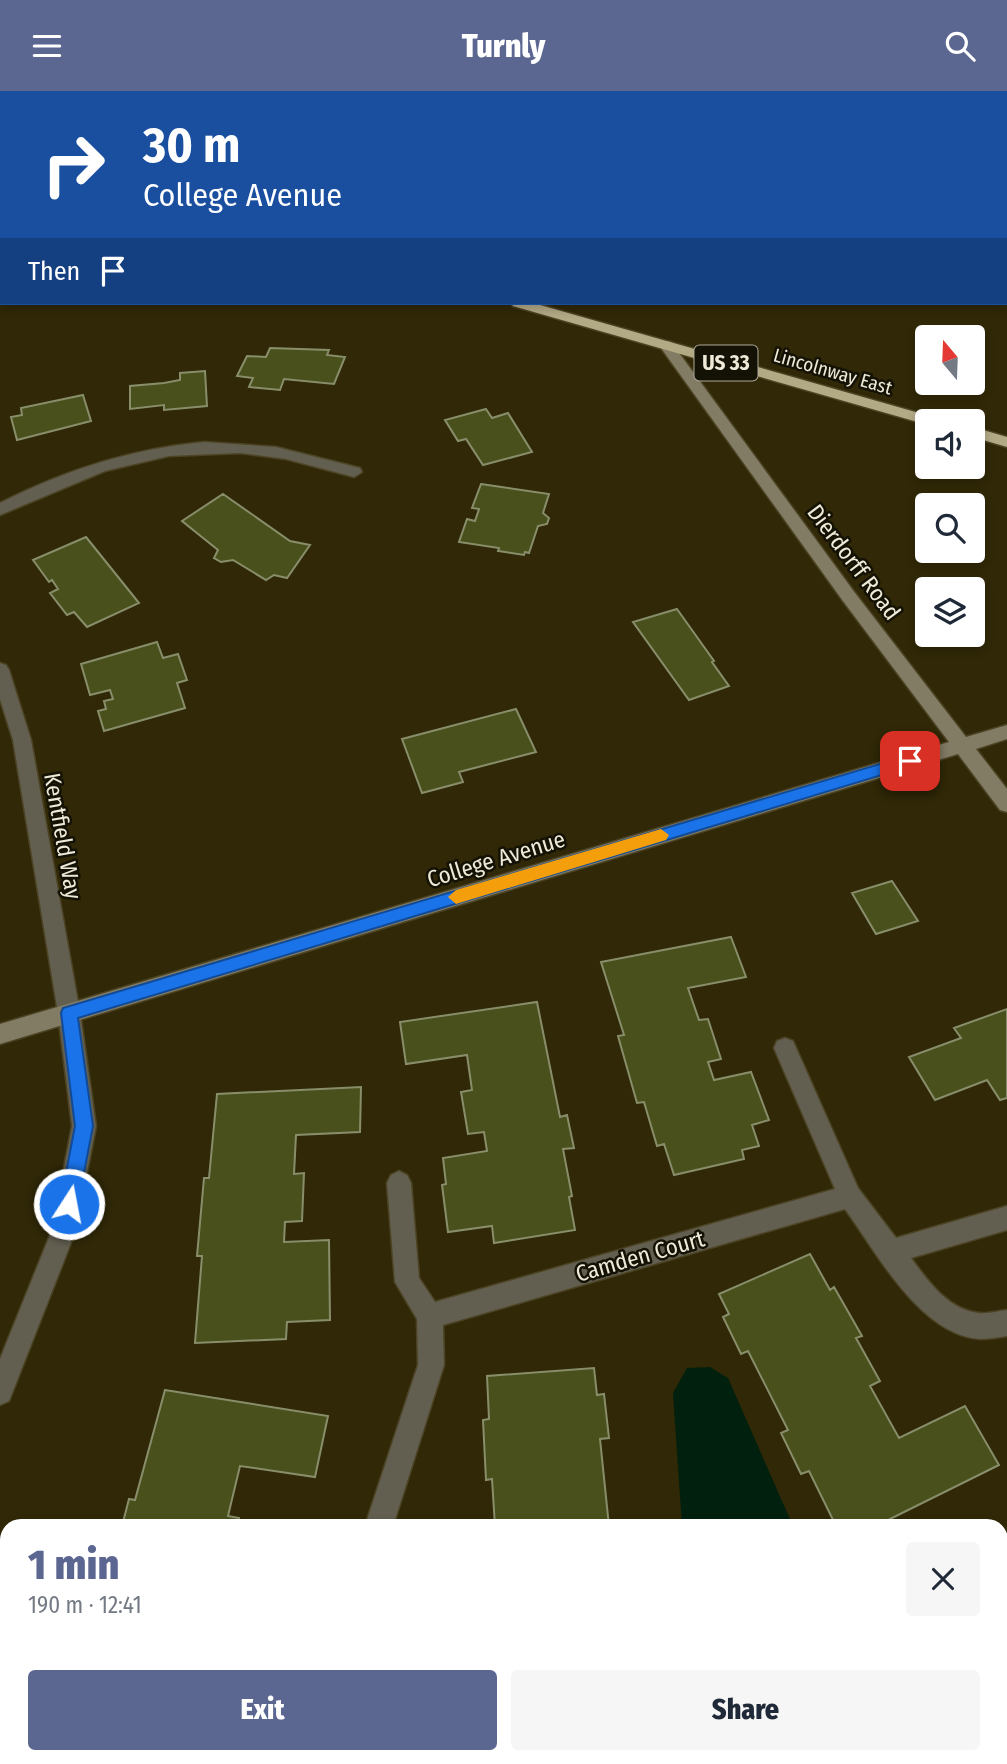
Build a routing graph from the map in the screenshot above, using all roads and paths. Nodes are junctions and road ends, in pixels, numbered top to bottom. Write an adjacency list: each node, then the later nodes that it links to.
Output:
1 (525, 305): 2 (highway, Lincolnway East / US 33)
2 (666, 345): 3 (highway, Lincolnway East / US 33); 10 (main road, Dierdorff Road)
3 (915, 416)
4 (985, 436): 5 (highway)
5 (1007, 442)
6 (354, 472): 7 (street)
7 (0, 510)
8 (2, 678): 12 (street, Kentfield Way)
9 (1007, 732): 10 (main road, College Avenue)
10 (962, 745): 11 (main road, Dierdorff Road); 12 (main road, College Avenue)
11 (1007, 804)
12 (69, 1013): 13 (main road, College Avenue); 21 (street, Kentfield Way)
13 (0, 1034)
14 (785, 1048): 16 (street)
15 (398, 1183): 19 (street)
16 (850, 1196): 18 (street); 19 (street, Camden Court)
17 (1007, 1218): 18 (street)
18 (890, 1252): 20 (street)
19 (430, 1316): 23 (street)
20 (1007, 1323)
21 (10, 1339): 22 (street, Kentfield Way)
22 (0, 1392)
23 (381, 1519)

